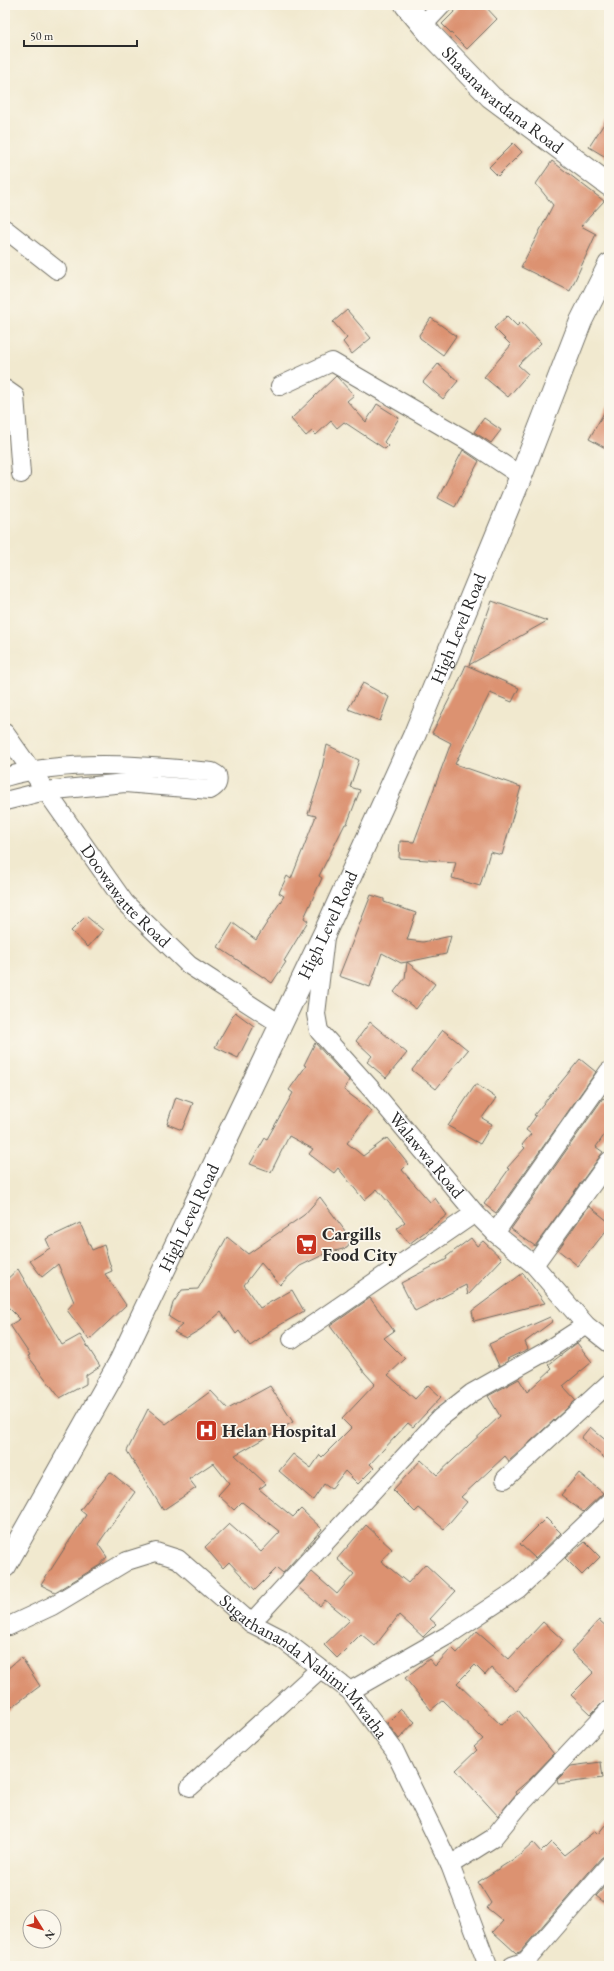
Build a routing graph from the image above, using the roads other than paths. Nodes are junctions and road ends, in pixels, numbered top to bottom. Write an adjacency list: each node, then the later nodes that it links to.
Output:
1 (406, 5): 3 (main road, Shasanawardana Road)
2 (442, 5): 3 (street)
3 (423, 25): 4 (main road, Shasanawardana Road)
4 (609, 185)
5 (5, 229): 7 (street)
6 (609, 264): 11 (main road, High Level Road)
7 (56, 270)
8 (280, 386): 11 (street)
9 (5, 389): 10 (street)
10 (21, 474)
11 (521, 476): 17 (main road, High Level Road)
12 (5, 733): 13 (street, Doowawatte Road)
13 (31, 770): 14 (street); 15 (street, Doowawatte Road); 15 (street)
14 (5, 777)
15 (45, 790): 16 (street); 18 (street, Doowawatte Road)
16 (5, 801)
17 (325, 932): 18 (main road, High Level Road); 21 (street, Walawwa Road)
18 (280, 1024): 30 (main road, High Level Road)
19 (609, 1070): 22 (street)
20 (609, 1161): 23 (street)
21 (475, 1213): 22 (street, Walawwa Road); 25 (street)
22 (495, 1234): 23 (street, Walawwa Road)
23 (534, 1265): 24 (street, Walawwa Road)
24 (586, 1325): 26 (street, Walawwa Road); 31 (street)
25 (292, 1339)
26 (609, 1343)
27 (609, 1383): 28 (street)
28 (505, 1480)
29 (609, 1502): 34 (street)
30 (5, 1566)
31 (251, 1623): 32 (street, Sugathananda Nahimi Mwatha); 33 (street, Sugathananda Nahimi Mwatha)
32 (5, 1625)
33 (320, 1669): 34 (street, Sugathananda Nahimi Mwatha); 36 (street)
34 (350, 1691): 37 (street, Sugathananda Nahimi Mwatha)
35 (609, 1710): 37 (street)
36 (190, 1787)
37 (450, 1865): 39 (street, Sugathananda Nahimi Mwatha)
38 (609, 1865): 40 (street)
39 (488, 1966)
40 (512, 1966)

